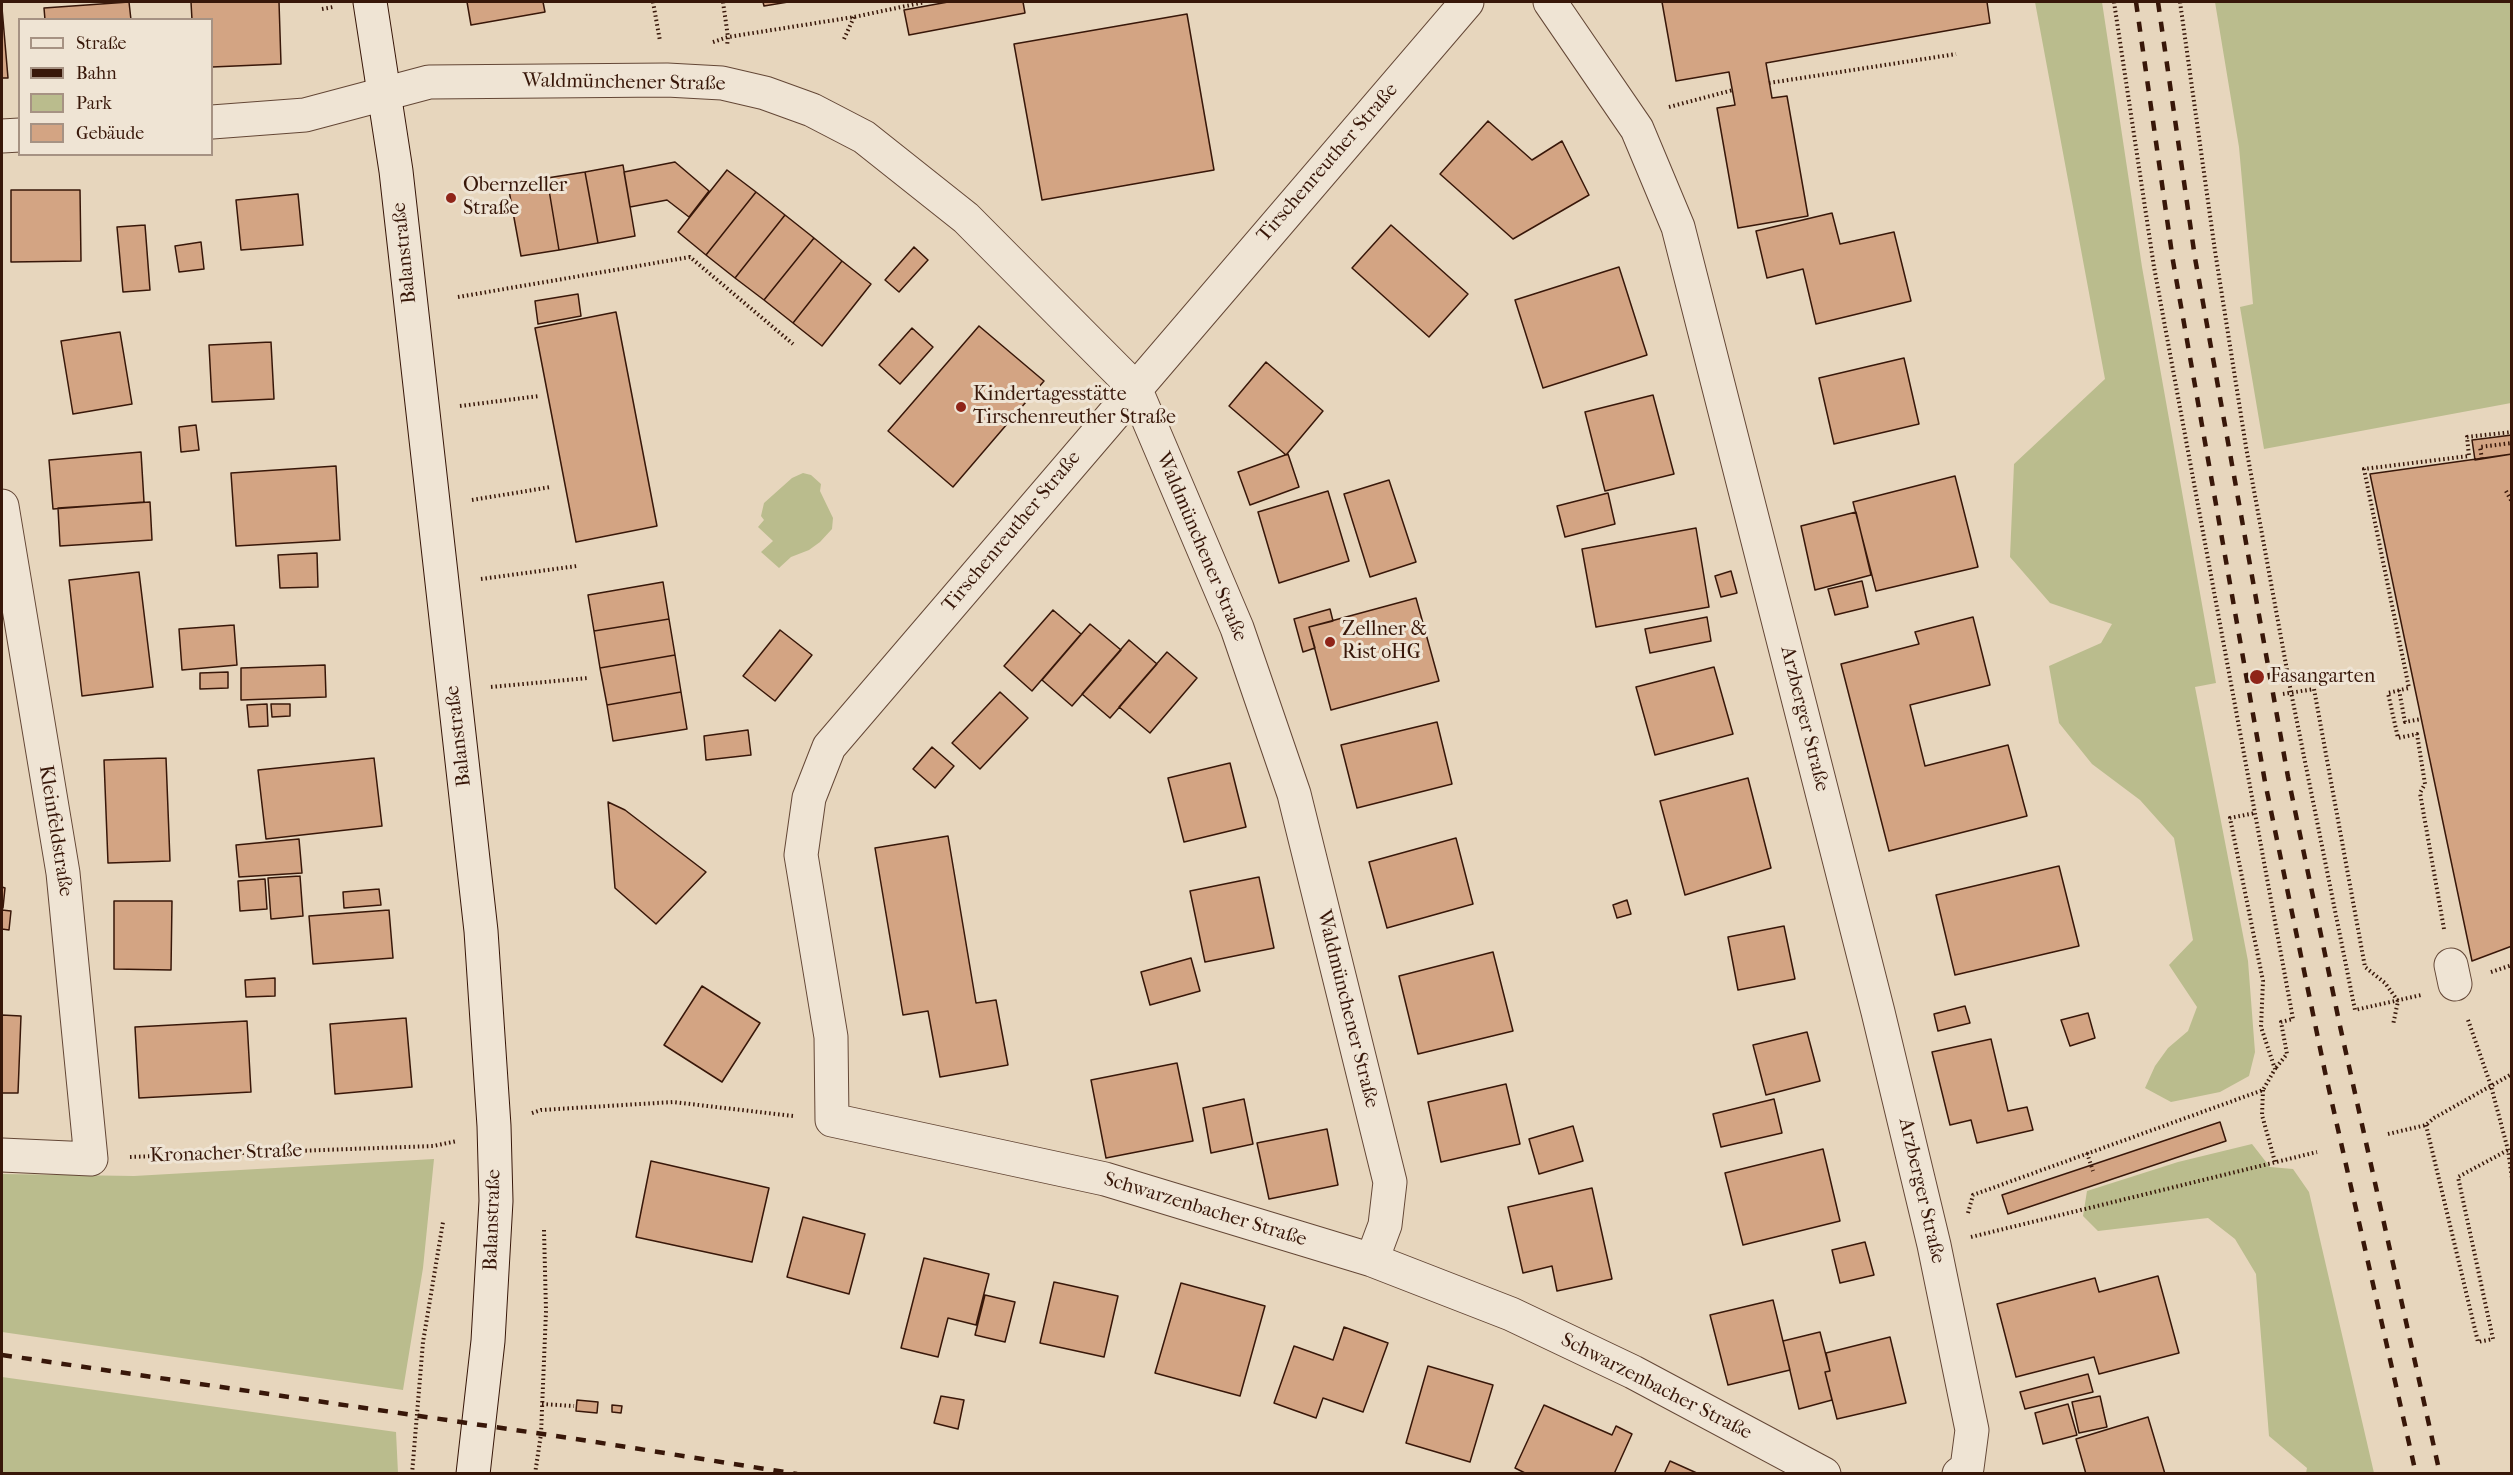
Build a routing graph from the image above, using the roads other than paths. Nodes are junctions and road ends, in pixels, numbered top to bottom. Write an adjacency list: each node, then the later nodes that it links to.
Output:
1 (370, 2): 4 (street, Balanstraße)
2 (1467, 2): 8 (street, Tirschenreuther Straße)
3 (1550, 2): 13 (street, Arzberger Straße)
4 (386, 94): 5 (street); 8 (street, Waldmünchener Straße); 14 (street, Balanstraße)
5 (213, 122)
6 (18, 135): 7 (street)
7 (2, 136)
8 (1135, 388): 10 (street, Tirschenreuther Straße); 12 (street, Waldmünchener Straße)
9 (2, 506): 11 (street, Kleinfeldstraße)
10 (832, 1120): 12 (street, Schwarzenbacher Straße)
11 (2, 1155)
12 (1372, 1260): 15 (street, Schwarzenbacher Straße)
13 (1963, 1471)
14 (473, 1473)
15 (1824, 1473)

